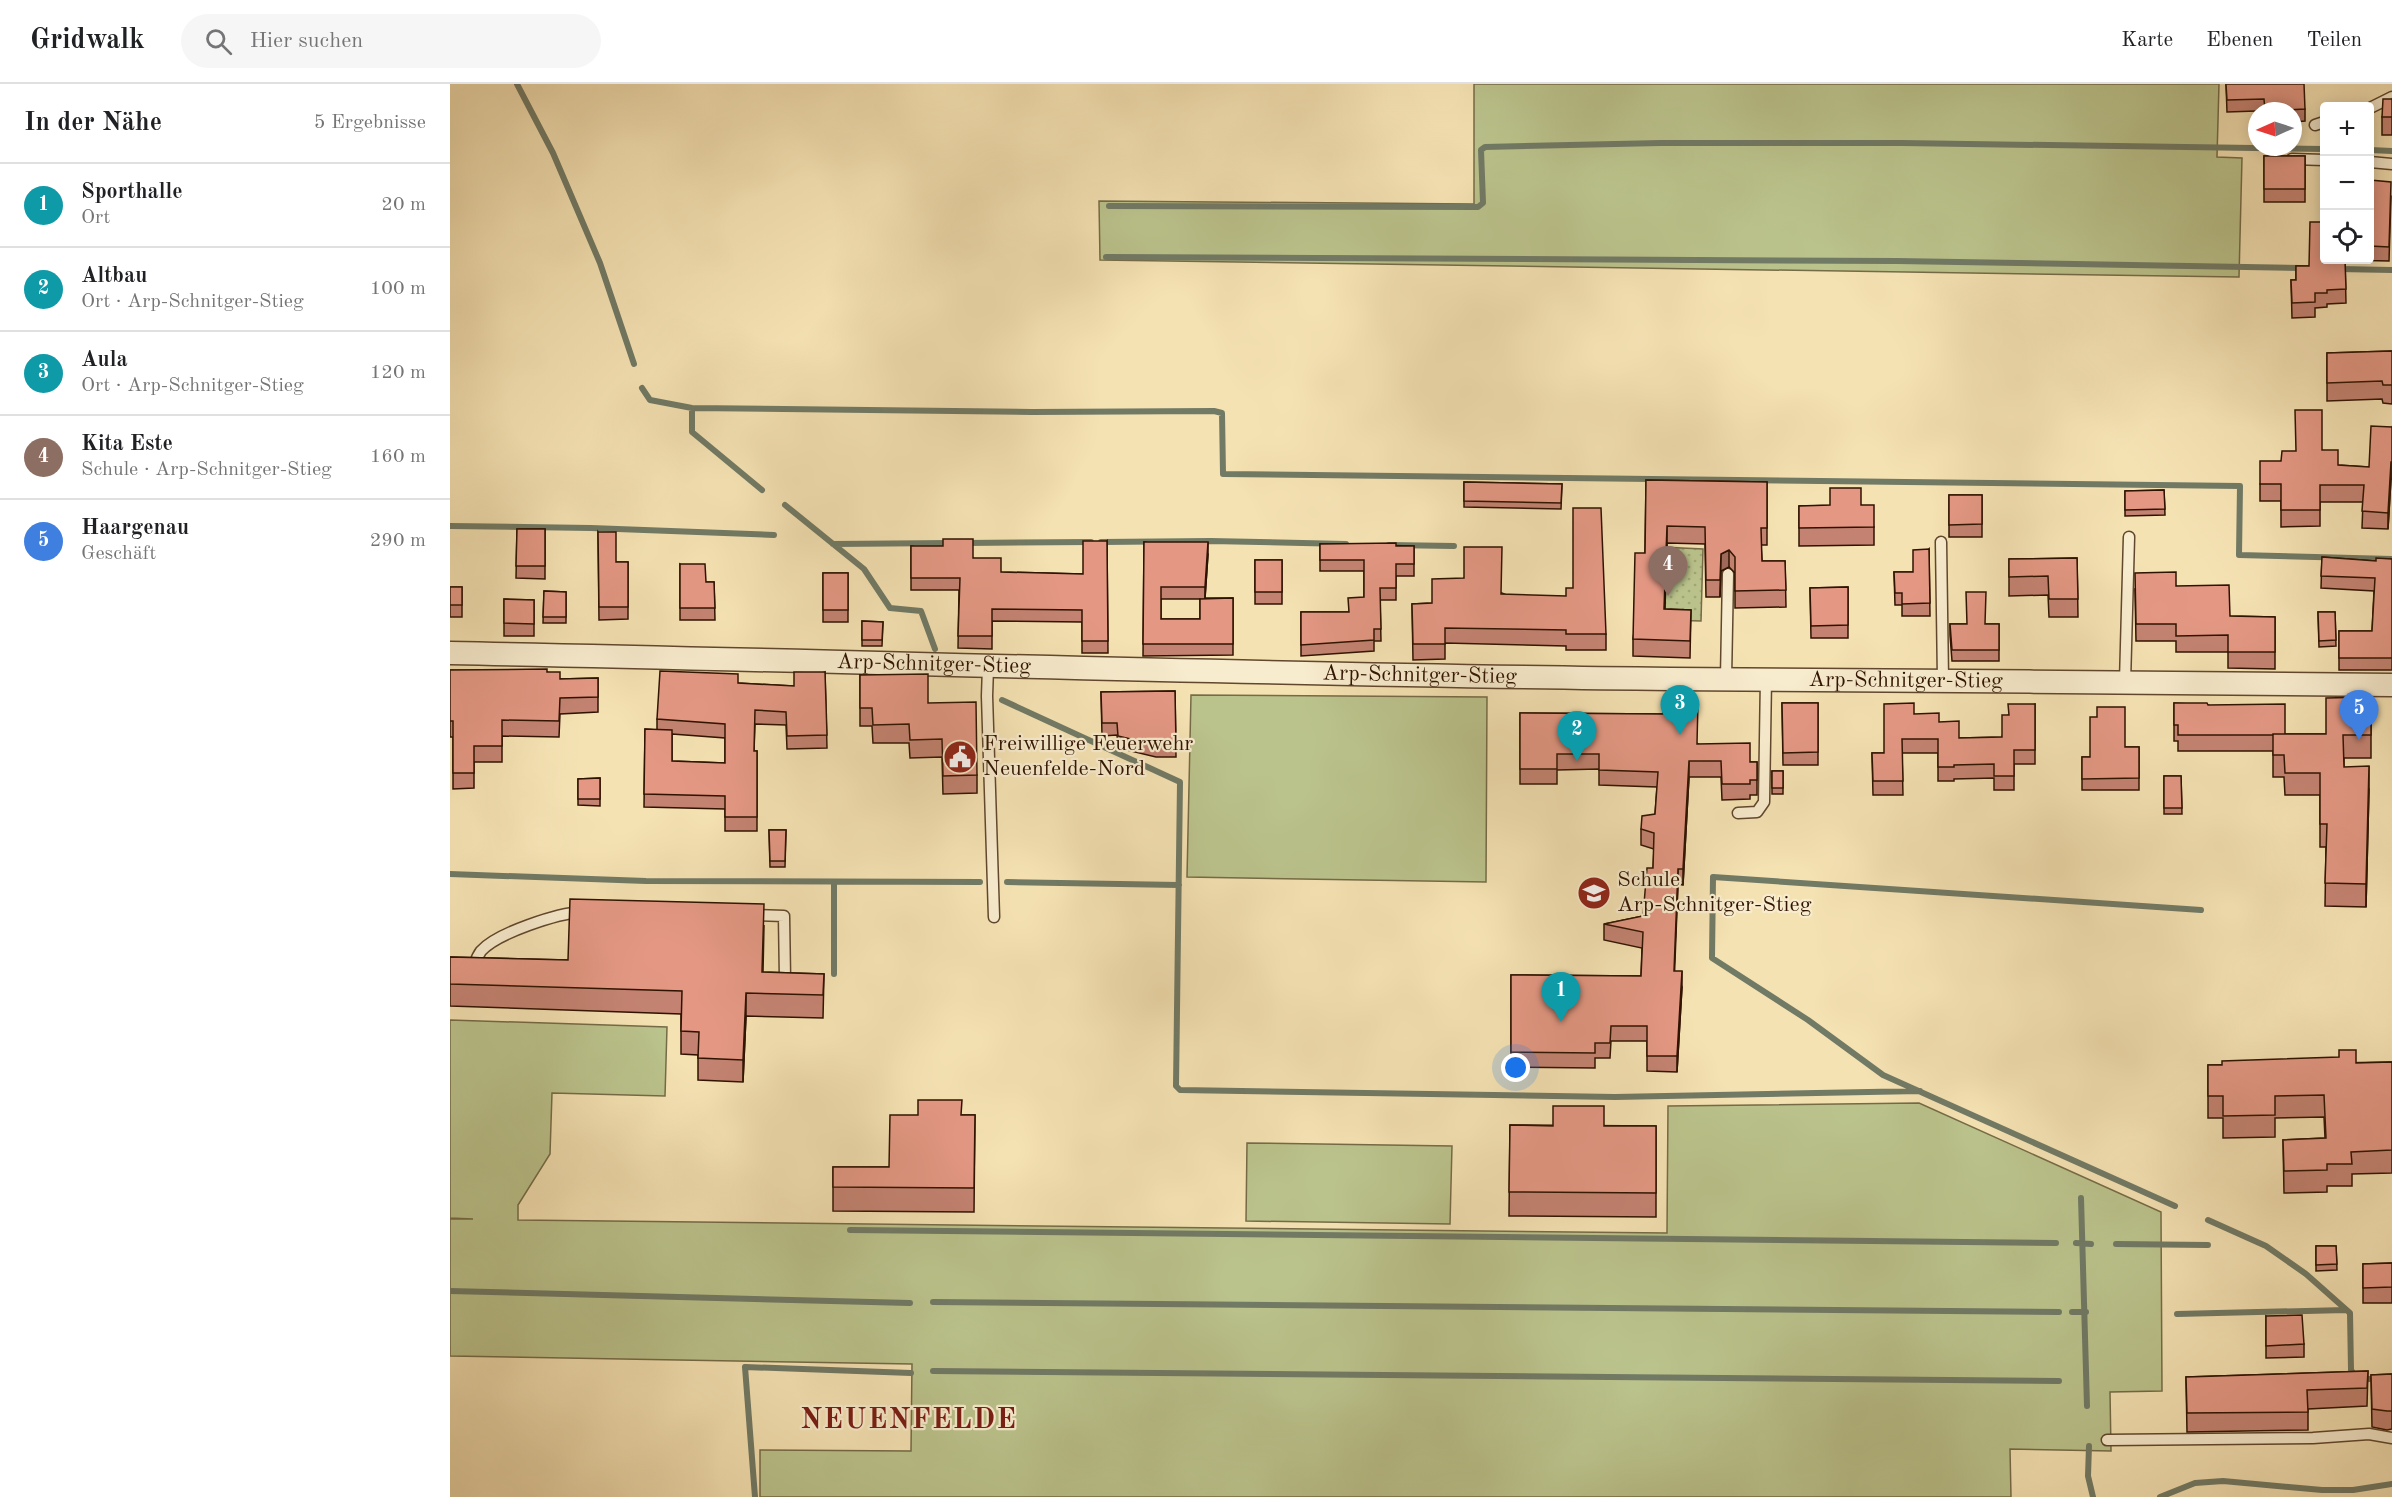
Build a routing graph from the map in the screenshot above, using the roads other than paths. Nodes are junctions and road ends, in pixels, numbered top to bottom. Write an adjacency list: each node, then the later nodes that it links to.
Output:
1 (2392, 97): 2 (lane)
2 (2374, 106)
3 (2286, 158): 4 (lane)
4 (2320, 160)
5 (2374, 162): 6 (lane)
6 (2392, 164)
7 (2128, 537): 15 (lane)
8 (1941, 542): 14 (lane)
9 (1728, 574): 12 (lane)
10 (450, 653): 11 (street, Arp-Schnitger-Stieg)
11 (988, 667): 12 (street, Arp-Schnitger-Stieg); 20 (lane)
12 (1726, 678): 13 (street, Arp-Schnitger-Stieg)
13 (1766, 678): 14 (street, Arp-Schnitger-Stieg); 17 (lane)
14 (1942, 680): 15 (street, Arp-Schnitger-Stieg)
15 (2125, 682): 16 (street, Arp-Schnitger-Stieg)
16 (2392, 685)
17 (1738, 813)
18 (597, 911): 21 (lane)
19 (737, 914): 22 (lane)
20 (994, 917)
21 (450, 964)
22 (785, 979)
23 (2392, 1438): 24 (lane)
24 (2107, 1440)

